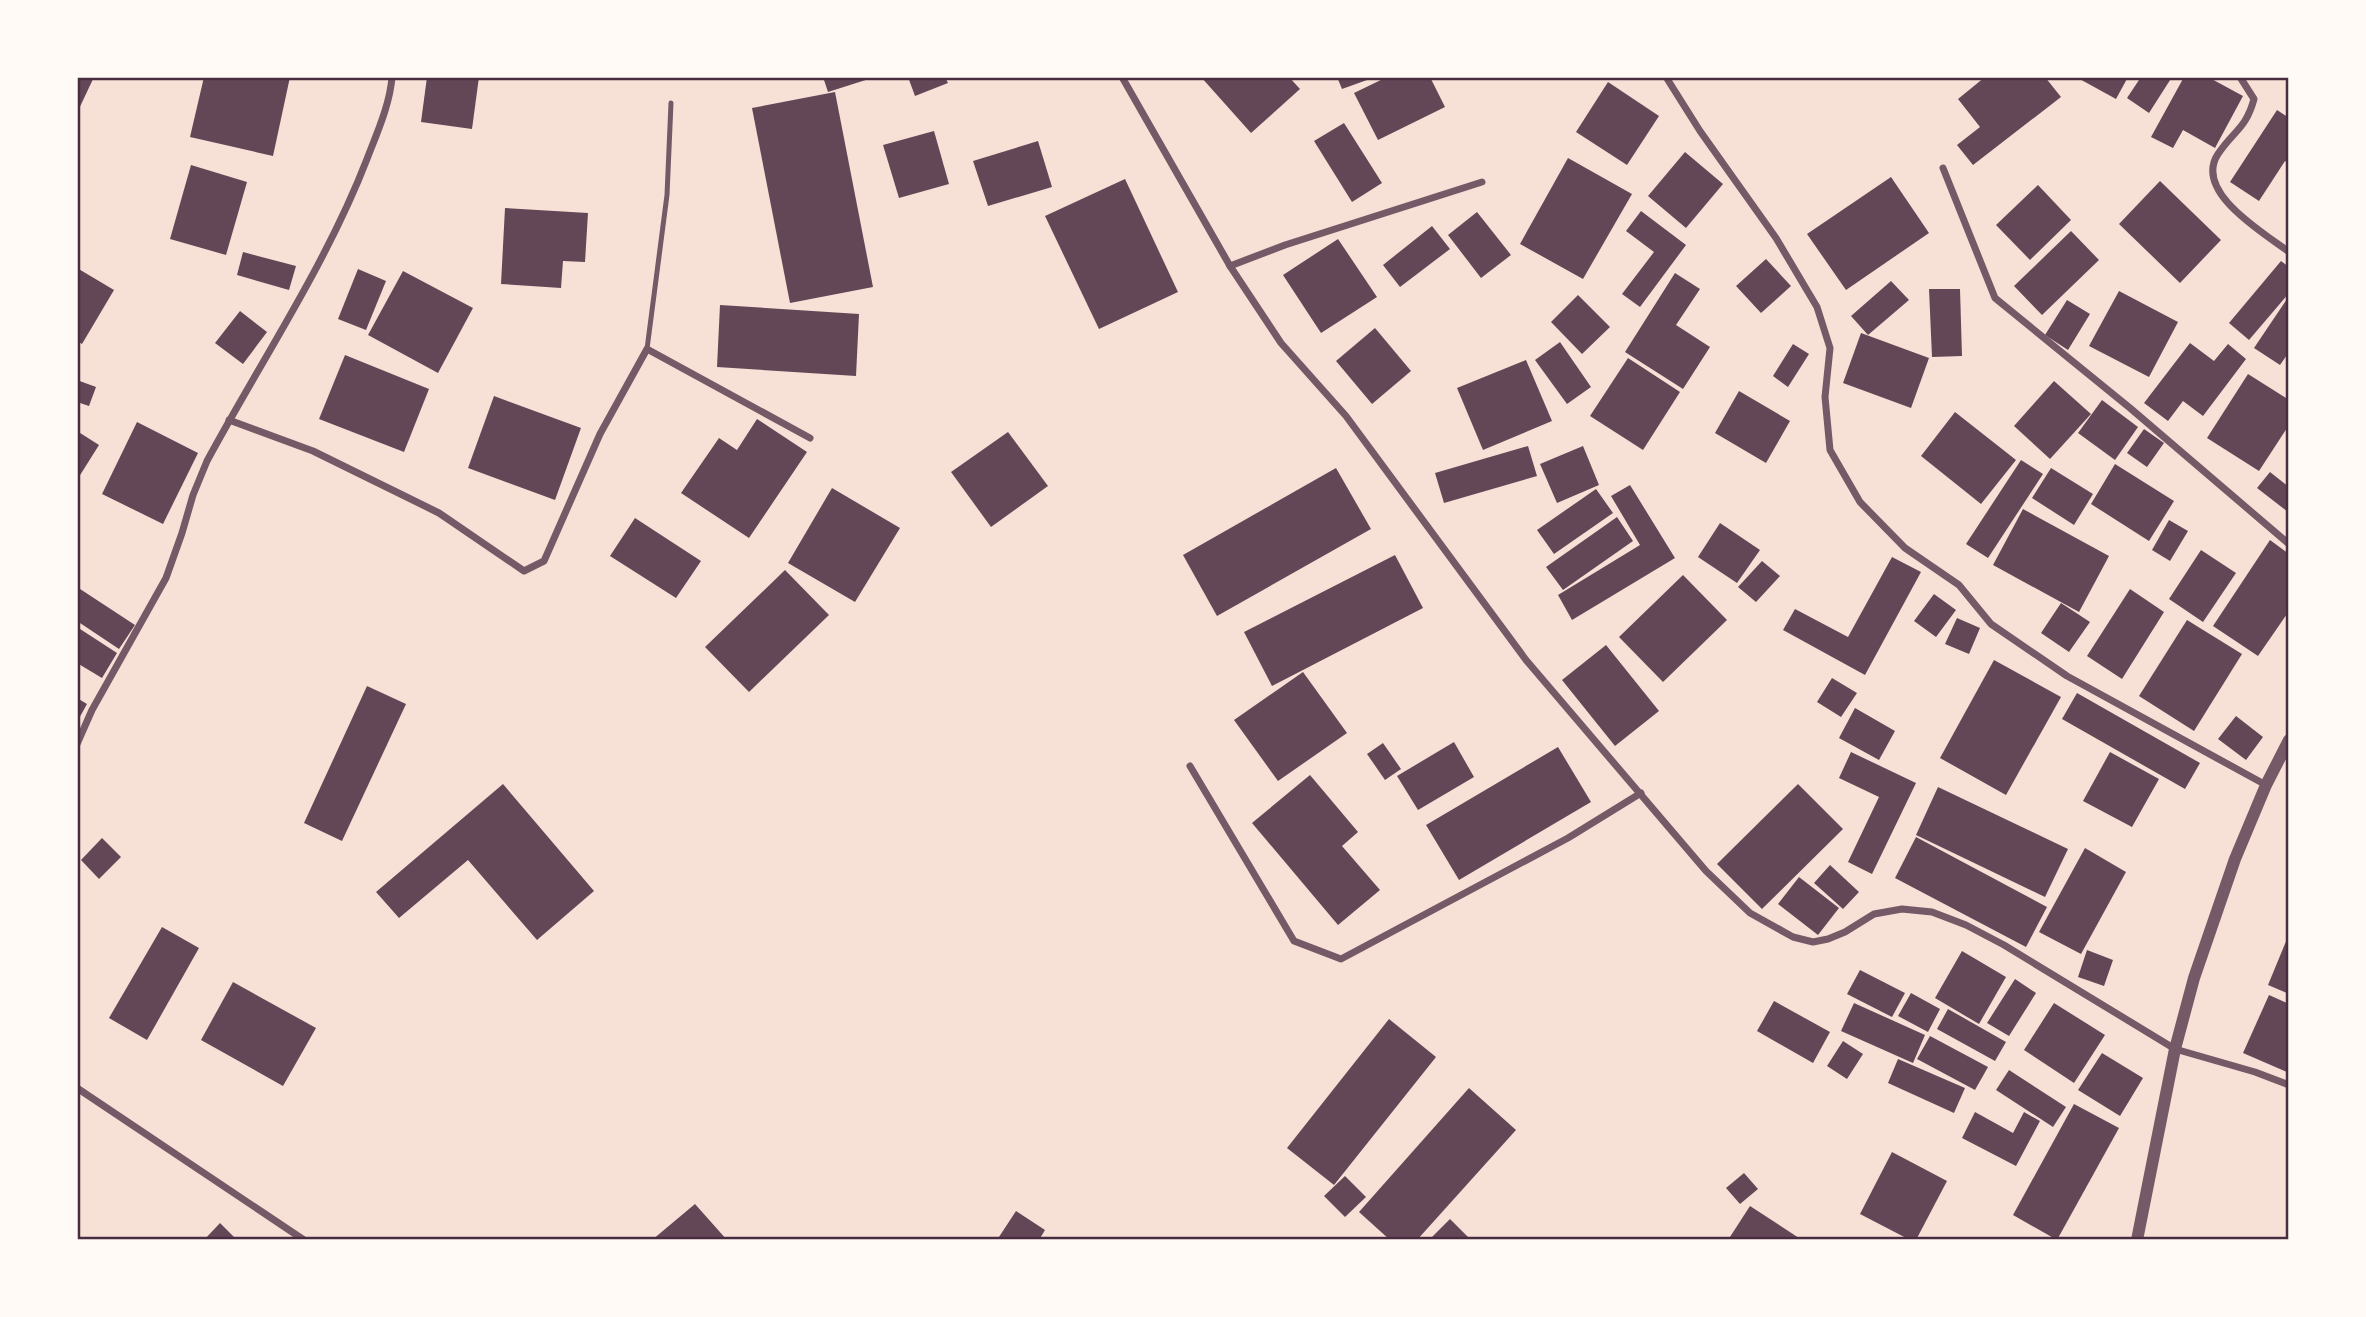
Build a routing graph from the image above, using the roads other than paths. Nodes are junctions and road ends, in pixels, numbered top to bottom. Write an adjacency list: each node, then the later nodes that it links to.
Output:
1 (392, 77): 11 (street)
2 (1122, 77): 9 (street)
3 (1665, 77): 17 (street)
4 (2240, 77): 8 (street)
5 (671, 103): 10 (lane)
6 (1943, 168): 13 (street)
7 (1482, 182): 9 (street)
8 (2289, 252)
9 (1230, 266): 18 (street)
10 (647, 349): 11 (street); 12 (street)
11 (229, 420): 15 (street)
12 (810, 438)
13 (2289, 544)
14 (2289, 740): 17 (street)
15 (77, 744)
16 (1190, 766): 18 (street)
17 (2266, 785): 19 (street)
18 (1641, 793): 19 (street)
19 (2175, 1049): 20 (street); 23 (street)
20 (2289, 1085)
21 (77, 1088): 22 (street)
22 (304, 1240)
23 (2137, 1240)

